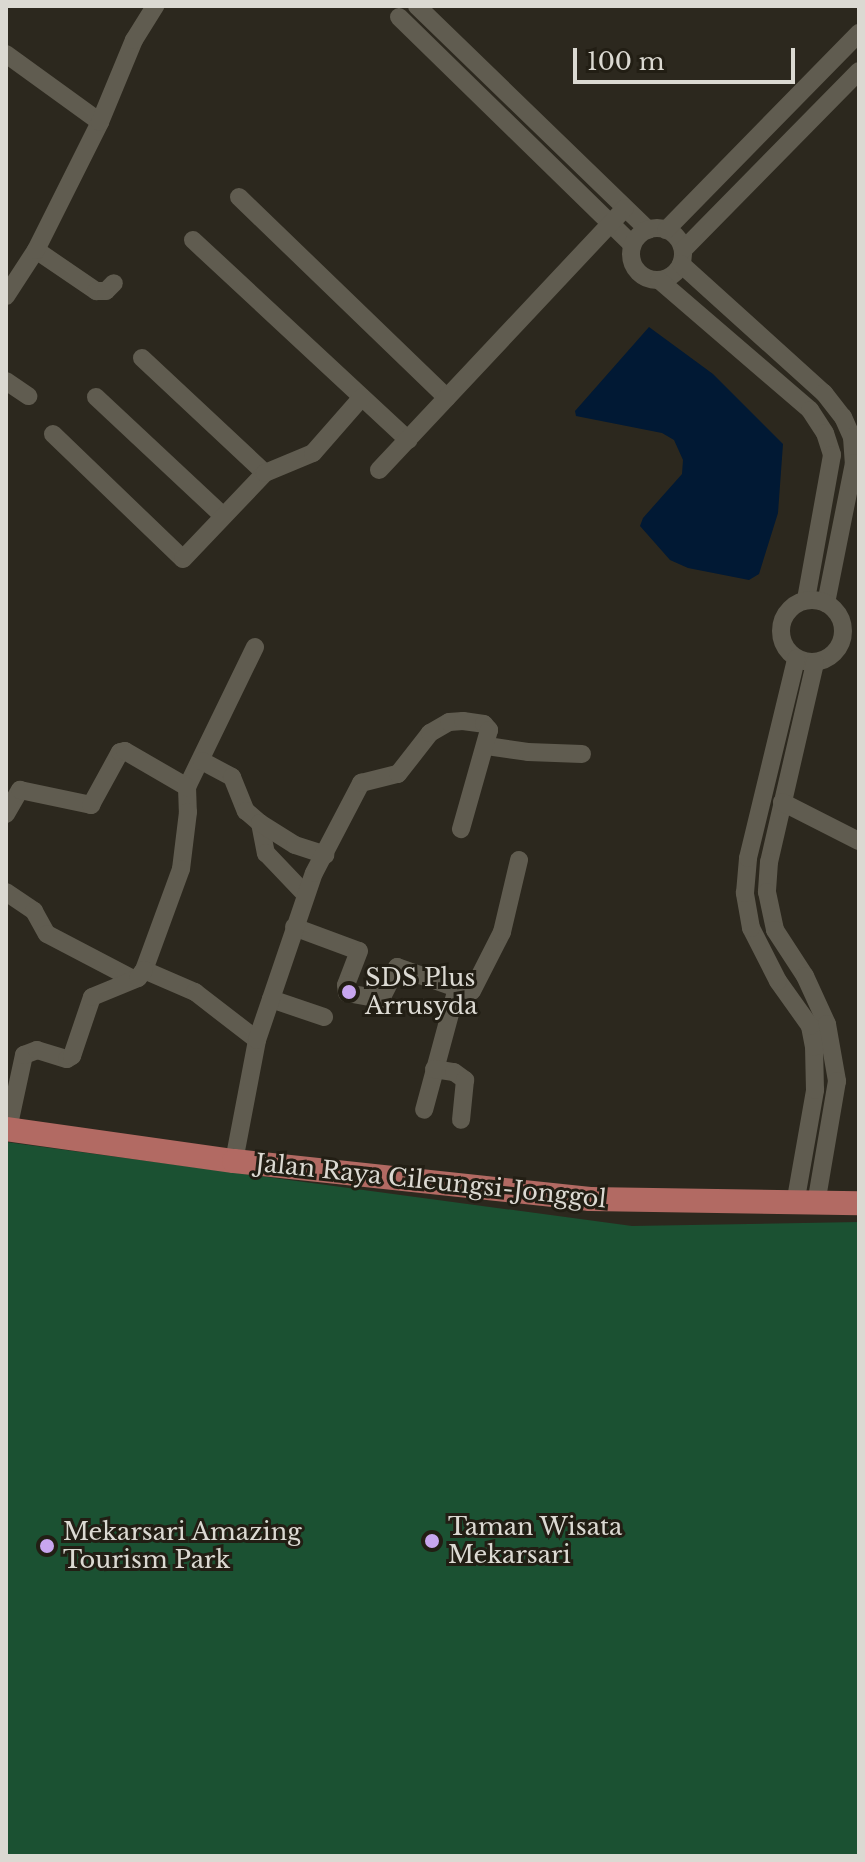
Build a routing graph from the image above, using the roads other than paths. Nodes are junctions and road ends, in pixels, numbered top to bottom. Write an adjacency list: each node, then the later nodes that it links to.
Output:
1 (155, 6): 7 (street)
2 (417, 6): 9 (street)
3 (399, 17): 10 (street)
4 (859, 33): 11 (street)
5 (6, 54): 7 (street)
6 (859, 71): 15 (street)
7 (100, 122): 14 (street)
8 (239, 197): 24 (street)
9 (625, 208): 10 (street); 11 (street)
10 (611, 223): 13 (street); 24 (street)
11 (657, 230): 13 (street); 15 (street)
12 (193, 240): 23 (street)
13 (632, 244): 16 (street)
14 (36, 250): 17 (street); 18 (street)
15 (682, 257): 16 (street); 31 (street)
16 (659, 280): 30 (street)
17 (114, 283)
18 (6, 296)
19 (142, 358): 28 (street)
20 (6, 381): 21 (street)
21 (28, 396)
22 (96, 397): 29 (street)
23 (362, 397): 26 (street); 28 (street)
24 (447, 398): 26 (street)
25 (53, 434): 29 (street)
26 (408, 440): 27 (street)
27 (379, 470)
28 (265, 473): 29 (street)
29 (223, 516)
30 (806, 600): 31 (street); 33 (street)
31 (826, 603): 34 (street)
32 (255, 647): 37 (street)
33 (796, 659): 34 (street); 60 (street)
34 (815, 663): 39 (street)
35 (487, 746): 36 (street); 42 (street); 44 (street)
36 (582, 754)
37 (202, 761): 38 (street); 41 (street)
38 (187, 787): 40 (street); 49 (street)
39 (782, 802): 43 (street); 60 (street)
40 (6, 814)
41 (260, 823): 44 (street); 47 (street)
42 (461, 829)
43 (859, 841)
44 (325, 855): 47 (street)
45 (519, 860): 50 (street)
46 (6, 892): 49 (street)
47 (305, 894): 48 (street)
48 (294, 927): 50 (street); 51 (street)
49 (139, 974): 53 (street); 57 (street)
50 (457, 988): 54 (street)
51 (271, 999): 52 (street); 53 (street)
52 (324, 1017)
53 (257, 1040): 58 (street)
54 (434, 1069): 55 (street); 56 (street)
55 (424, 1110)
56 (461, 1120)
57 (7, 1129): 58 (main road, Jalan Raya Cileungsi-Jonggol)
58 (234, 1161): 60 (main road, Jalan Raya Cileungsi-Jonggol)
59 (859, 1203): 60 (main road, Jalan Raya Cileungsi-Jonggol)
60 (806, 1204)

